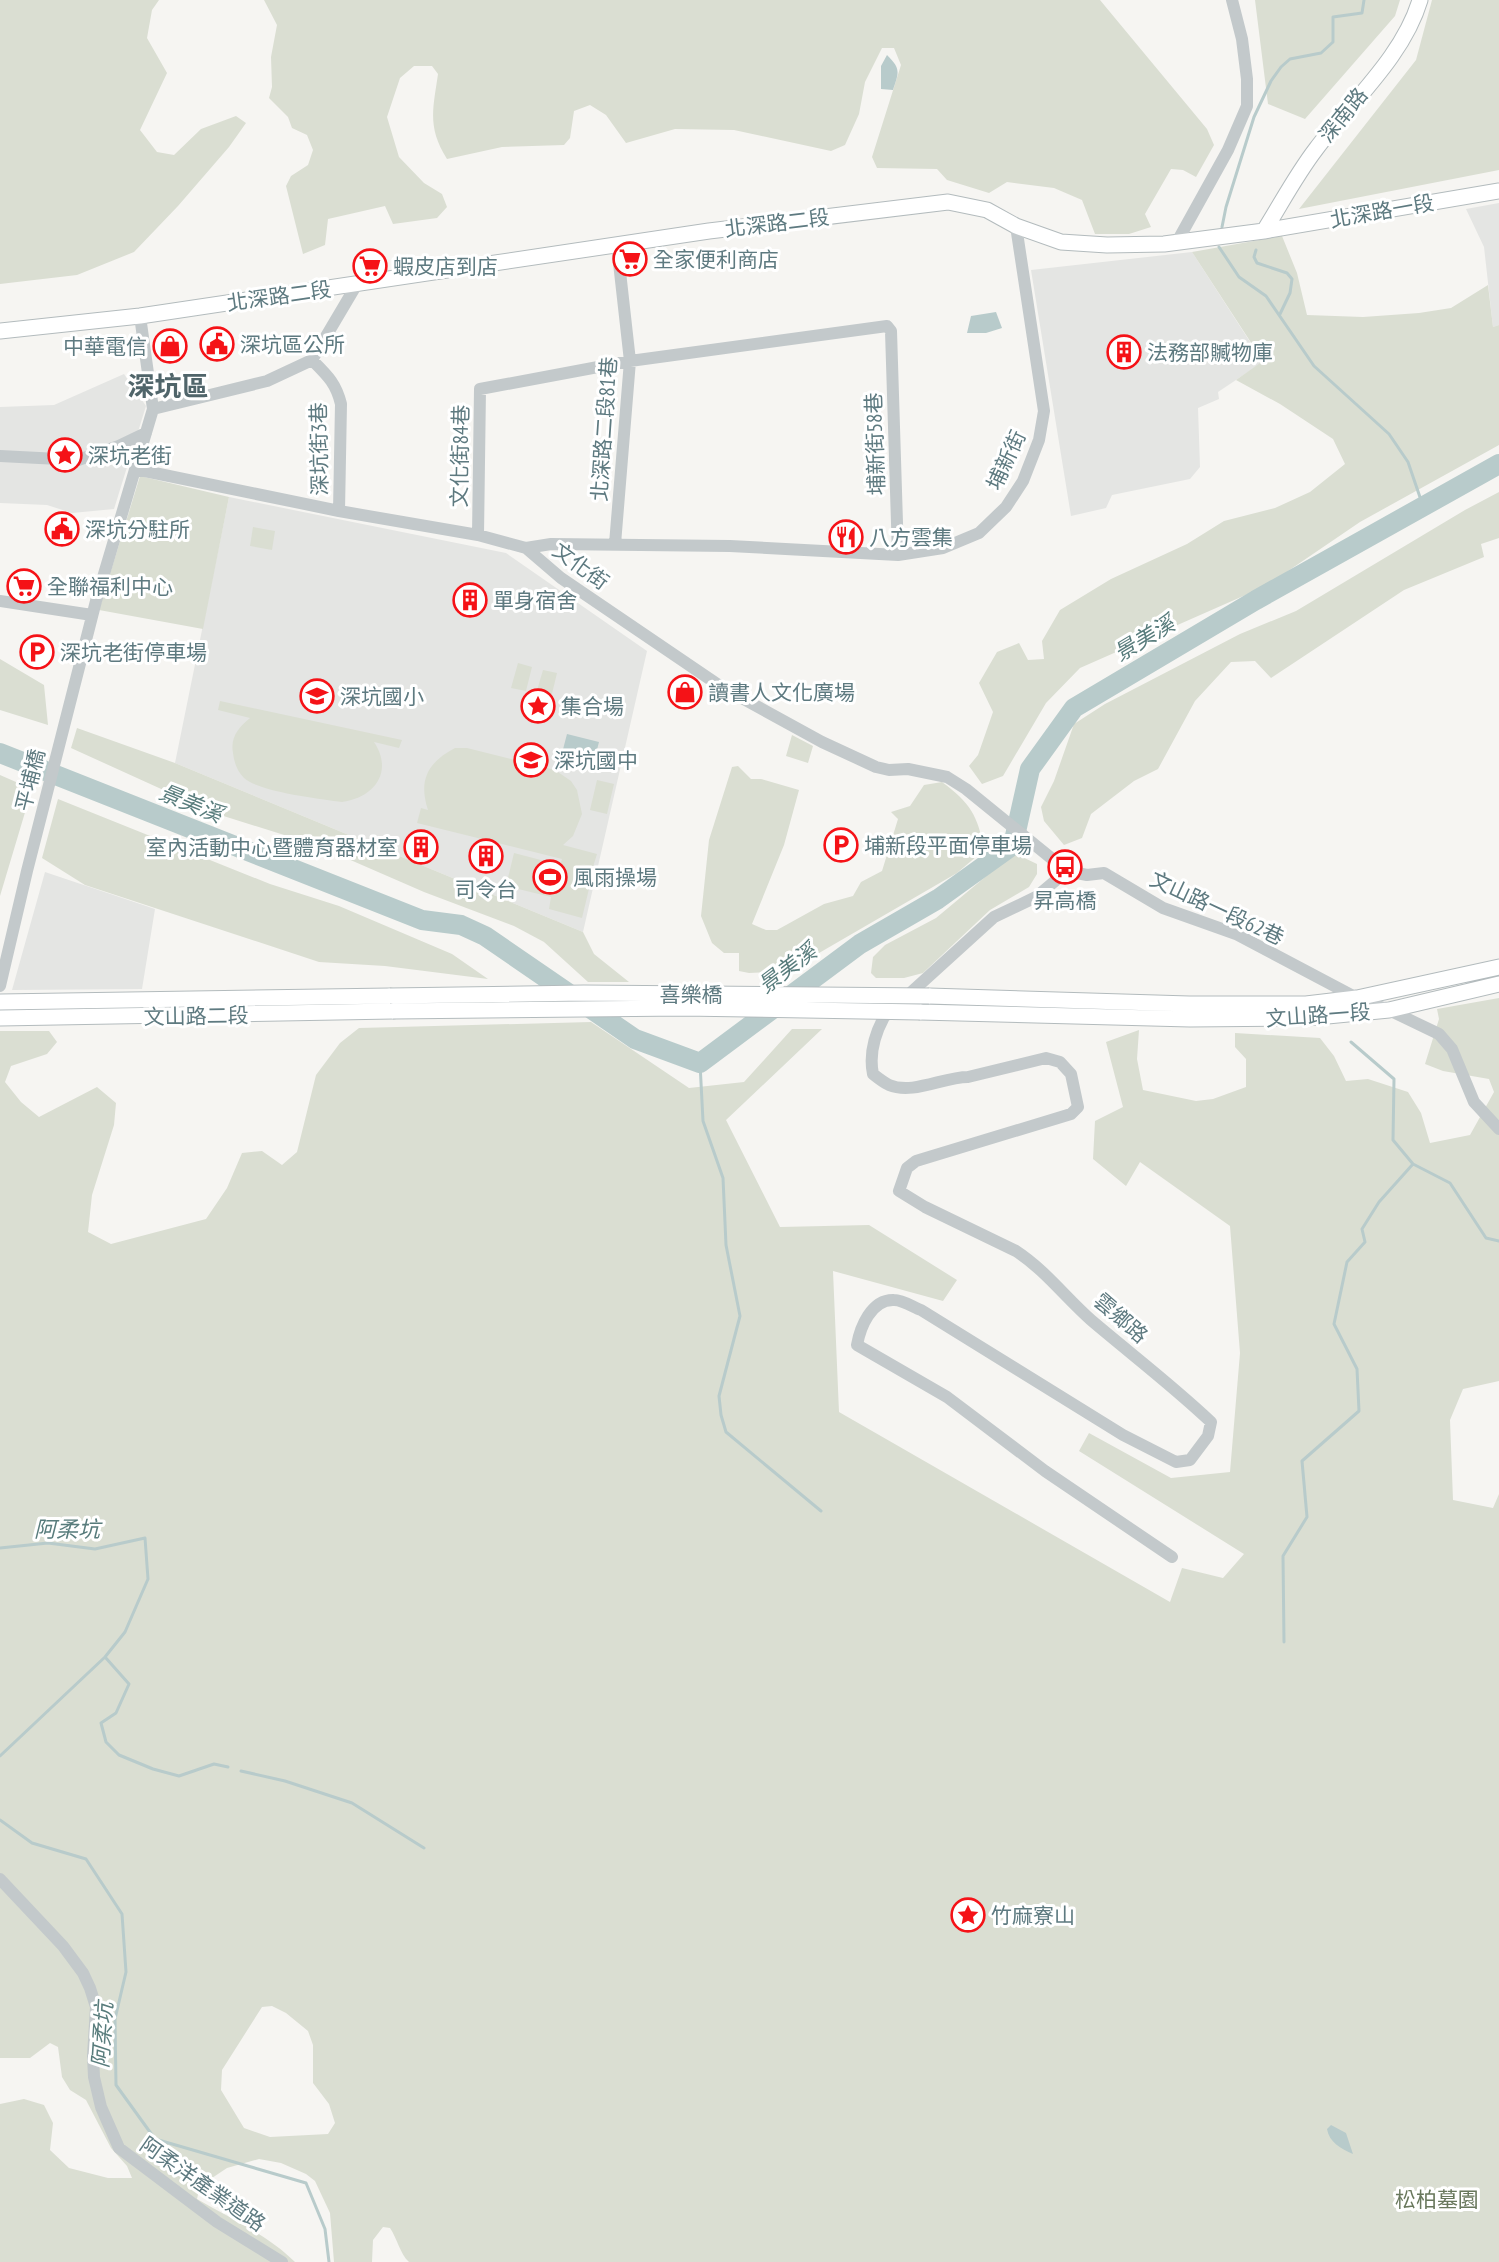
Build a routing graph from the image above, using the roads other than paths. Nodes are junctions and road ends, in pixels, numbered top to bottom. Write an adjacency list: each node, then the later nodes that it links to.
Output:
1 (1232, 0): 6 (street)
2 (1420, 0): 5 (main road, 深南路)
3 (1499, 190): 5 (main road, 北深路一段)
4 (1016, 226): 6 (main road, 北深路二段); 7 (main road, 北深路二段); 21 (street, 埔新街)
5 (1264, 231): 6 (main road, 北深路二段)
6 (1177, 242)
7 (617, 245): 8 (main road, 北深路二段); 12 (street, 北深路二段81巷)
8 (357, 284): 9 (main road, 北深路二段); 11 (street)
9 (140, 316): 10 (main road, 北深路二段); 13 (street)
10 (0, 331)
11 (312, 360): 13 (street); 17 (street, 深坑街3巷)
12 (630, 361): 18 (street, 文化街84巷); 19 (street, 北深路二段81巷); 21 (street, 埔新街58巷)
13 (153, 409): 14 (street, 平埔橋)
14 (146, 432): 15 (street); 16 (street, 平埔橋)
15 (0, 456)
16 (135, 469): 17 (street, 文化街); 23 (street, 平埔橋)
17 (339, 511): 18 (street, 文化街)
18 (478, 535): 20 (street, 文化街)
19 (615, 544): 20 (street, 埔新街); 21 (street, 埔新街)
20 (526, 548): 24 (street, 文化街)
21 (898, 555)
22 (0, 601): 23 (street)
23 (92, 615): 25 (street, 平埔橋)
24 (1064, 868): 29 (street, 文山路一段62巷); 36 (street, 雲鄉路)
25 (5, 939): 28 (street, 平埔橋)
26 (1499, 967): 29 (main road, 文山路一段)
27 (1499, 984): 32 (main road, 文山路一段)
28 (0, 986)
29 (1357, 998): 32 (street, 文山路一段62巷); 33 (main road, 文山路一段)
30 (0, 1002): 31 (main road, 文山路二段)
31 (391, 1004): 33 (main road, 喜樂橋, bridge); 34 (main road, 文山路二段)
32 (1389, 1010): 33 (main road, 文山路一段); 35 (street, 文山路一段62巷)
33 (1134, 1011)
34 (0, 1018)
35 (1499, 1129)
36 (1172, 1557)
37 (0, 1879): 38 (street, 阿柔洋產業道路)
38 (272, 2258): 39 (street, 阿柔洋產業道路)
39 (282, 2262)

